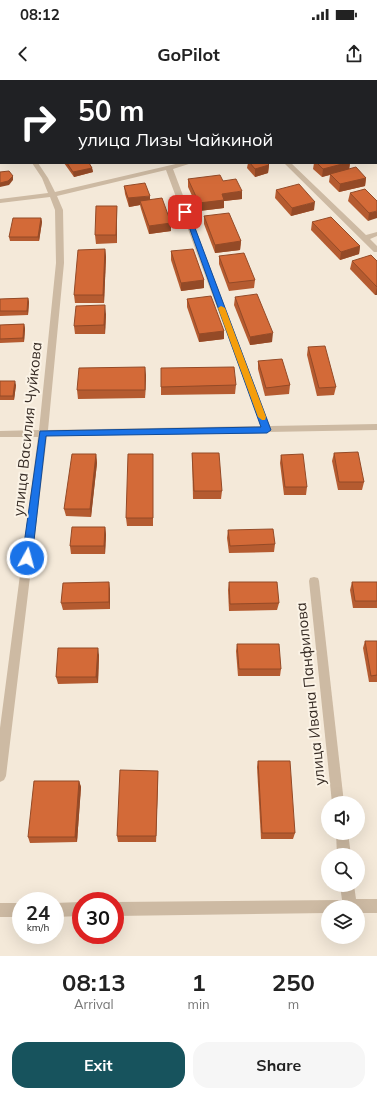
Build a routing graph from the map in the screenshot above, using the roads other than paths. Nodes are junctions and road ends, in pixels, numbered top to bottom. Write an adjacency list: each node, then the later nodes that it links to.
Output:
1 (36, 164): 5 (street, улица Василия Чуйкова)
2 (185, 164): 4 (street)
3 (288, 164): 8 (street)
4 (169, 168): 5 (street); 11 (street)
5 (53, 195): 6 (street); 12 (street, улица Василия Чуйкова)
6 (0, 200)
7 (377, 234): 8 (street)
8 (365, 238): 9 (street)
9 (377, 250)
10 (377, 427): 11 (street)
11 (267, 430): 12 (street)
12 (43, 433): 13 (street); 15 (street, улица Василия Чуйкова)
13 (0, 434)
14 (314, 581): 16 (street, улица Ивана Панфилова)
15 (0, 776)
16 (337, 796)
17 (321, 906): 20 (street)
18 (365, 906): 19 (street)
19 (377, 906)
20 (124, 909)
21 (0, 910): 22 (street)
22 (12, 910)

